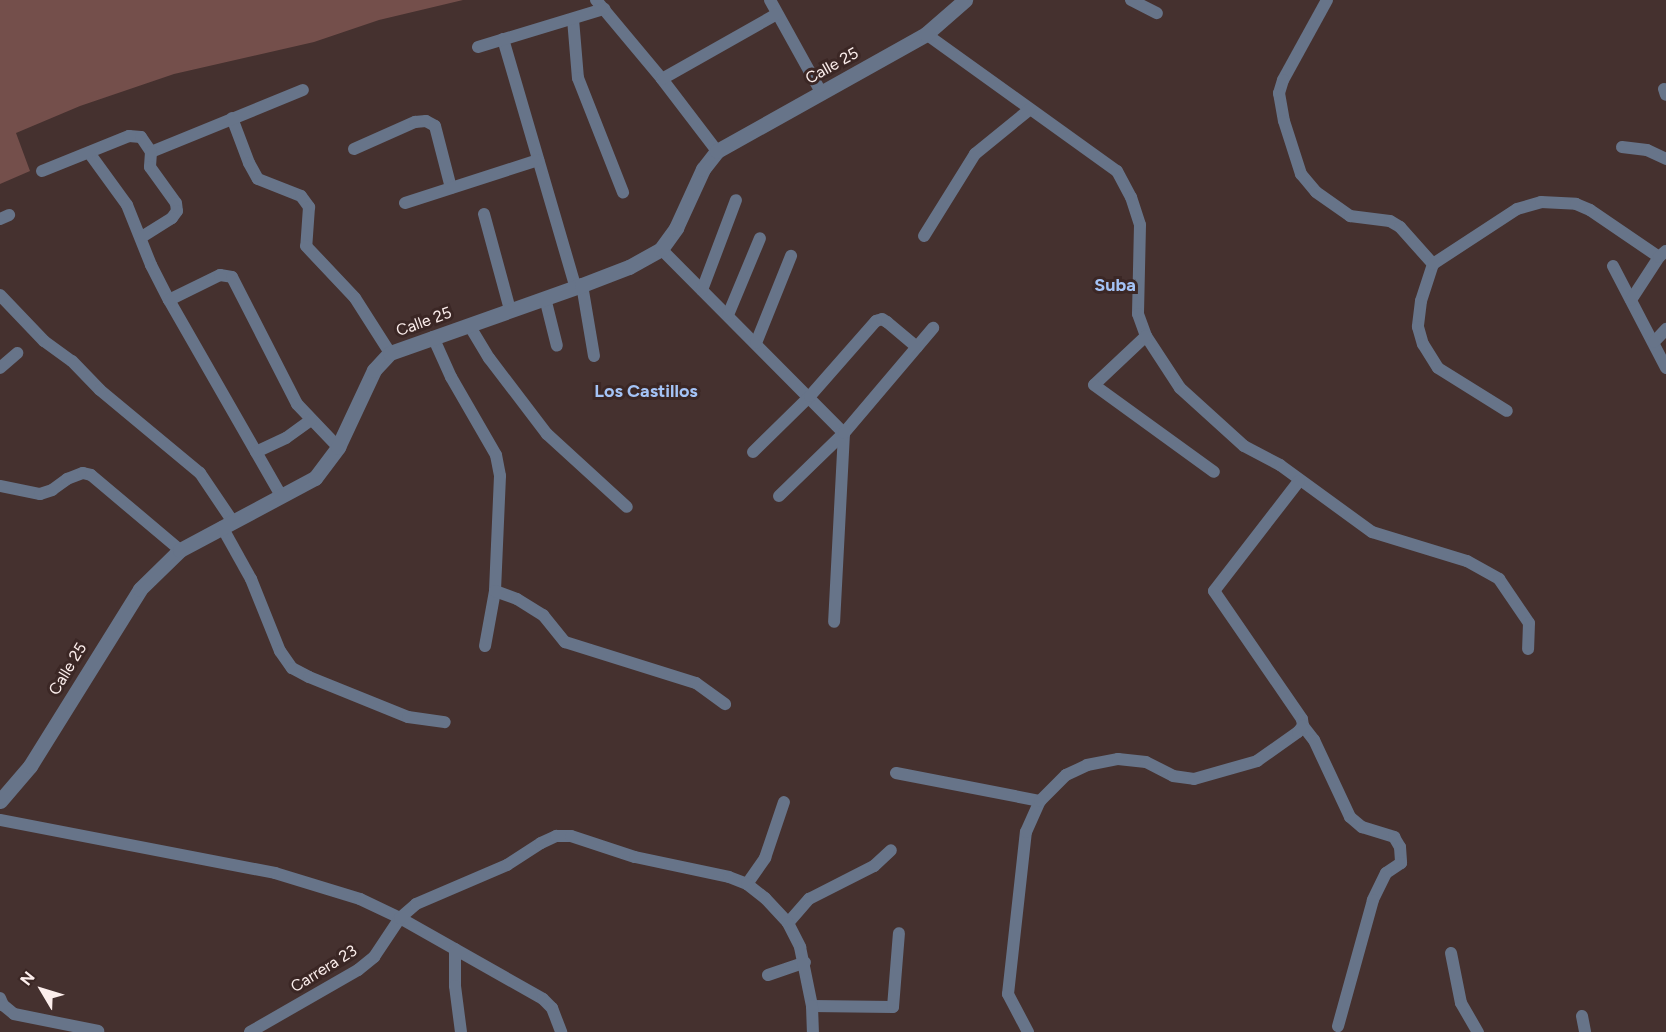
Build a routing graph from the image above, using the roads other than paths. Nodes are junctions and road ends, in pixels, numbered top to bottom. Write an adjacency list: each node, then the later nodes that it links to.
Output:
1 (770, 0): 7 (street)
2 (965, 0): 9 (street, Calle 25)
3 (1131, 0): 6 (street)
4 (1327, 0): 36 (street)
5 (600, 5): 8 (street); 12 (street)
6 (1157, 13)
7 (777, 14): 12 (street); 14 (street)
8 (573, 19): 10 (street); 26 (street)
9 (926, 34): 14 (street, Calle 25); 15 (street)
10 (502, 39): 11 (street); 23 (street)
11 (478, 47)
12 (662, 79): 19 (street)
13 (303, 90): 16 (street)
14 (821, 92): 19 (street, Calle 25)
15 (1029, 110): 30 (street); 49 (street)
16 (232, 118): 20 (street); 56 (street)
17 (1622, 147): 22 (street)
18 (354, 149): 25 (street)
19 (717, 151): 33 (street, Calle 25)
20 (151, 152): 21 (street); 31 (street)
21 (90, 153): 24 (street); 31 (street)
22 (1666, 159)
23 (538, 160): 25 (street); 38 (street)
24 (42, 171)
25 (451, 188): 28 (street)
26 (623, 192)
27 (736, 200): 39 (street)
28 (405, 203)
29 (484, 214): 44 (street)
30 (924, 236)
31 (141, 237): 42 (street)
32 (760, 238): 45 (street)
33 (661, 249): 38 (street, Calle 25); 39 (street)
34 (1662, 254): 36 (street); 43 (street)
35 (791, 256): 52 (street)
36 (1433, 264): 61 (street)
37 (1613, 266): 43 (street)
38 (579, 286): 41 (street, Calle 25); 57 (street)
39 (702, 290): 45 (street)
40 (0, 295): 73 (street)
41 (545, 298): 44 (street, Calle 25); 53 (street)
42 (169, 300): 62 (street); 65 (street)
43 (1630, 300): 51 (street)
44 (510, 310): 46 (street, Calle 25)
45 (728, 315): 52 (street)
46 (469, 325): 50 (street, Calle 25); 72 (street)
47 (933, 328): 54 (street)
48 (1666, 329): 51 (street)
49 (1146, 336): 67 (street); 68 (street)
50 (433, 338): 56 (street, Calle 25); 75 (street)
51 (1654, 342): 59 (street)
52 (756, 344): 60 (street)
53 (557, 346)
54 (917, 347): 60 (street); 63 (street)
55 (17, 353): 58 (street)
56 (390, 353): 64 (street, Calle 25)
57 (594, 356)
58 (0, 368)
59 (1666, 368)
60 (810, 396): 63 (street); 66 (street)
61 (1507, 411)
62 (310, 420): 64 (street); 65 (street)
63 (844, 433): 70 (street); 76 (street)
64 (338, 447): 71 (street, Calle 25)
65 (256, 452): 71 (street)
66 (753, 452)
67 (1214, 472)
68 (1299, 481): 78 (street); 81 (street)
69 (0, 486): 74 (street)
70 (779, 496)
71 (282, 497): 73 (street, Calle 25)
72 (627, 507)
73 (227, 525): 74 (street, Calle 25); 80 (street)
74 (180, 549): 83 (street, Calle 25)
75 (495, 591): 77 (street); 79 (street)
76 (834, 622)
77 (485, 646)
78 (1528, 649)
79 (725, 704)
80 (445, 722)
81 (1303, 726): 84 (street); 99 (street)
82 (896, 773): 84 (street)
83 (0, 801)
84 (1040, 801): 105 (street)
85 (784, 802): 88 (street)
86 (0, 820): 89 (street)
87 (891, 850): 90 (street)
88 (747, 884): 89 (street); 90 (street)
89 (400, 918): 92 (street); 101 (street, Carrera 23)
90 (788, 923): 94 (street)
91 (899, 933): 97 (street)
92 (455, 949): 102 (street); 103 (street)
93 (1451, 953): 106 (street)
94 (805, 962): 95 (street); 97 (street)
95 (768, 975)
96 (0, 998): 100 (street)
97 (812, 1006): 104 (street)
98 (1582, 1016): 107 (street)
99 (1338, 1026)
100 (98, 1031)
101 (250, 1032)
102 (461, 1032)
103 (561, 1032)
104 (813, 1032)
105 (1028, 1032)
106 (1478, 1032)
107 (1585, 1032)

